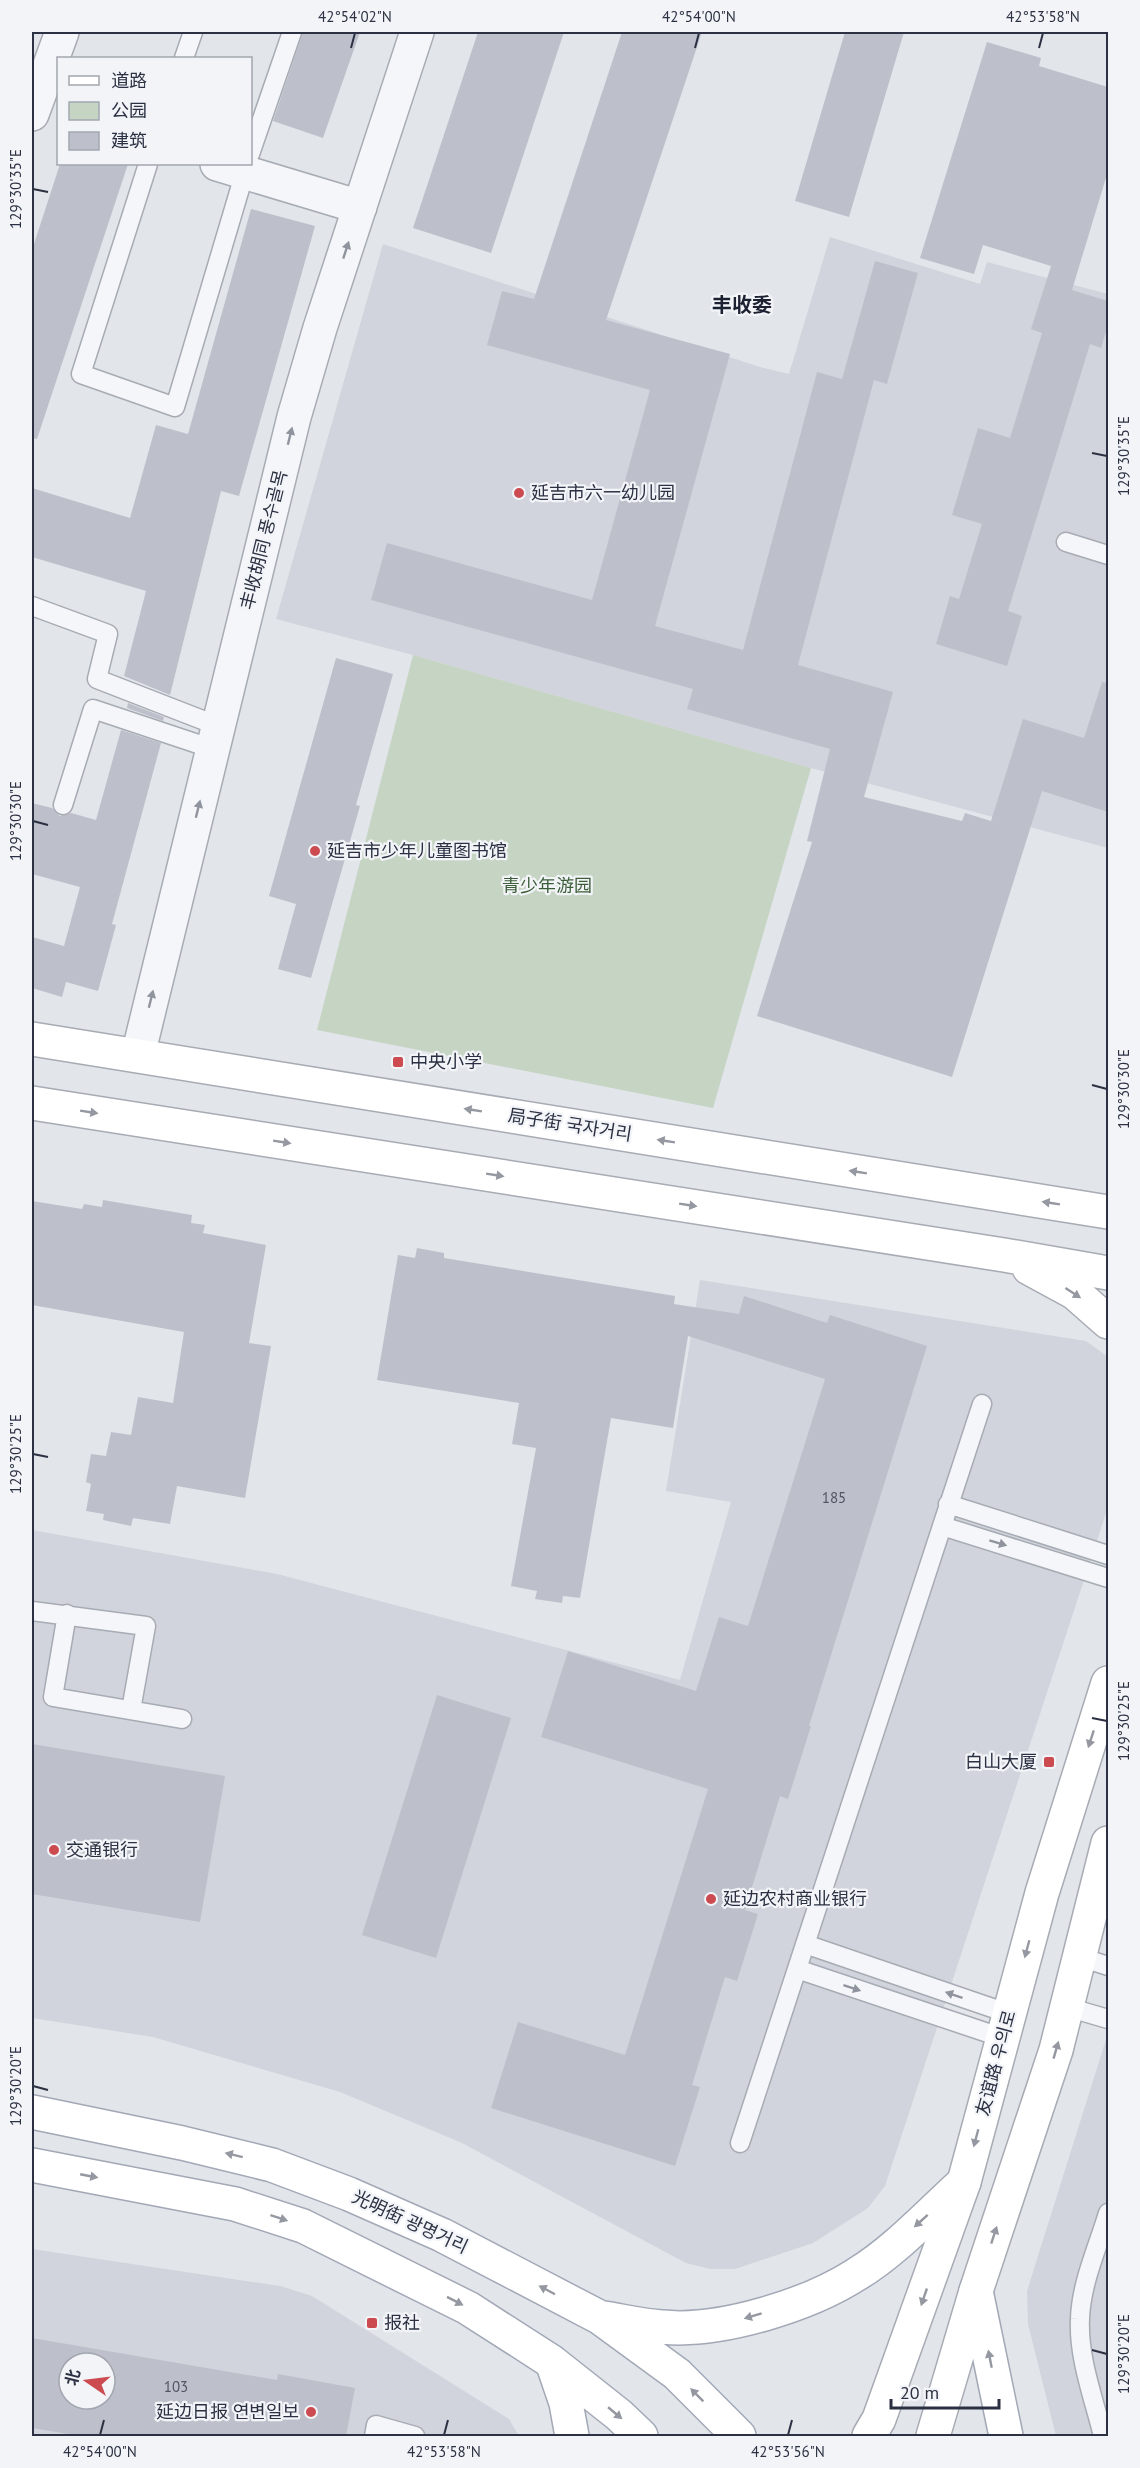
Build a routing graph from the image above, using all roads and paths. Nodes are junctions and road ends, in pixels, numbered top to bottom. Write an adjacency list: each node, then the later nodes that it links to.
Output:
1 (62, 32): 6 (street)
2 (193, 32): 5 (lane)
3 (292, 32): 7 (lane)
4 (417, 32): 11 (street, 丰收胡同 풍수골목)
5 (184, 57)
6 (41, 112)
7 (252, 133)
8 (148, 165): 9 (lane)
9 (239, 165)
10 (245, 165): 11 (street)
11 (360, 207): 15 (street, 丰收胡同 풍수골목, one-way to 11)
12 (1066, 542): 13 (lane)
13 (1108, 555)
14 (32, 606): 15 (lane)
15 (216, 737): 16 (lane); 18 (street, 丰收胡同 풍수골목, one-way to 15)
16 (63, 804)
17 (32, 1039): 18 (main road, 局子街 국자거리)
18 (138, 1055): 20 (main road, 局子街 국자거리, one-way to 18)
19 (32, 1103): 21 (main road, one-way to 21)
20 (1108, 1212)
21 (1004, 1255): 22 (main road); 23 (main road, one-way to 23)
22 (1108, 1273)
23 (1108, 1322)
24 (982, 1404): 25 (lane)
25 (948, 1504): 26 (lane); 27 (lane)
26 (942, 1526): 28 (lane, one-way to 28); 35 (lane)
27 (1108, 1555)
28 (1108, 1578)
29 (32, 1611): 30 (lane)
30 (67, 1614): 32 (lane); 32 (lane)
31 (1108, 1683): 40 (main road, 友谊路 우의로, one-way to 40)
32 (131, 1710): 33 (lane)
33 (182, 1719)
34 (1108, 1844): 36 (main road)
35 (805, 1944): 37 (lane); 40 (lane, one-way to 35)
36 (1094, 1961): 38 (main road)
37 (797, 1969): 40 (lane, one-way to 40); 42 (lane)
38 (1067, 2007): 39 (lane); 46 (main road, one-way to 38)
39 (1108, 2019)
40 (1006, 2026): 44 (main road, 友谊路 우의로, one-way to 44)
41 (32, 2112): 47 (main road, 光明街 광명거리, one-way to 41)
42 (740, 2143)
43 (32, 2165): 48 (main road, one-way to 48)
44 (964, 2182): 47 (main road, one-way to 47); 54 (main road, 友谊路 우의로, one-way to 54)
45 (1108, 2213): 57 (lane)
46 (976, 2291): 55 (main road); 56 (main road, one-way to 46)
47 (599, 2318): 53 (main road, 光明街 광명거리, one-way to 47)
48 (552, 2362): 51 (main road); 52 (main road, one-way to 52)
49 (374, 2436): 50 (lane)
50 (415, 2436)
51 (572, 2436)
52 (641, 2436)
53 (739, 2436)
54 (869, 2436)
55 (933, 2436)
56 (1005, 2436)
57 (1103, 2436)

